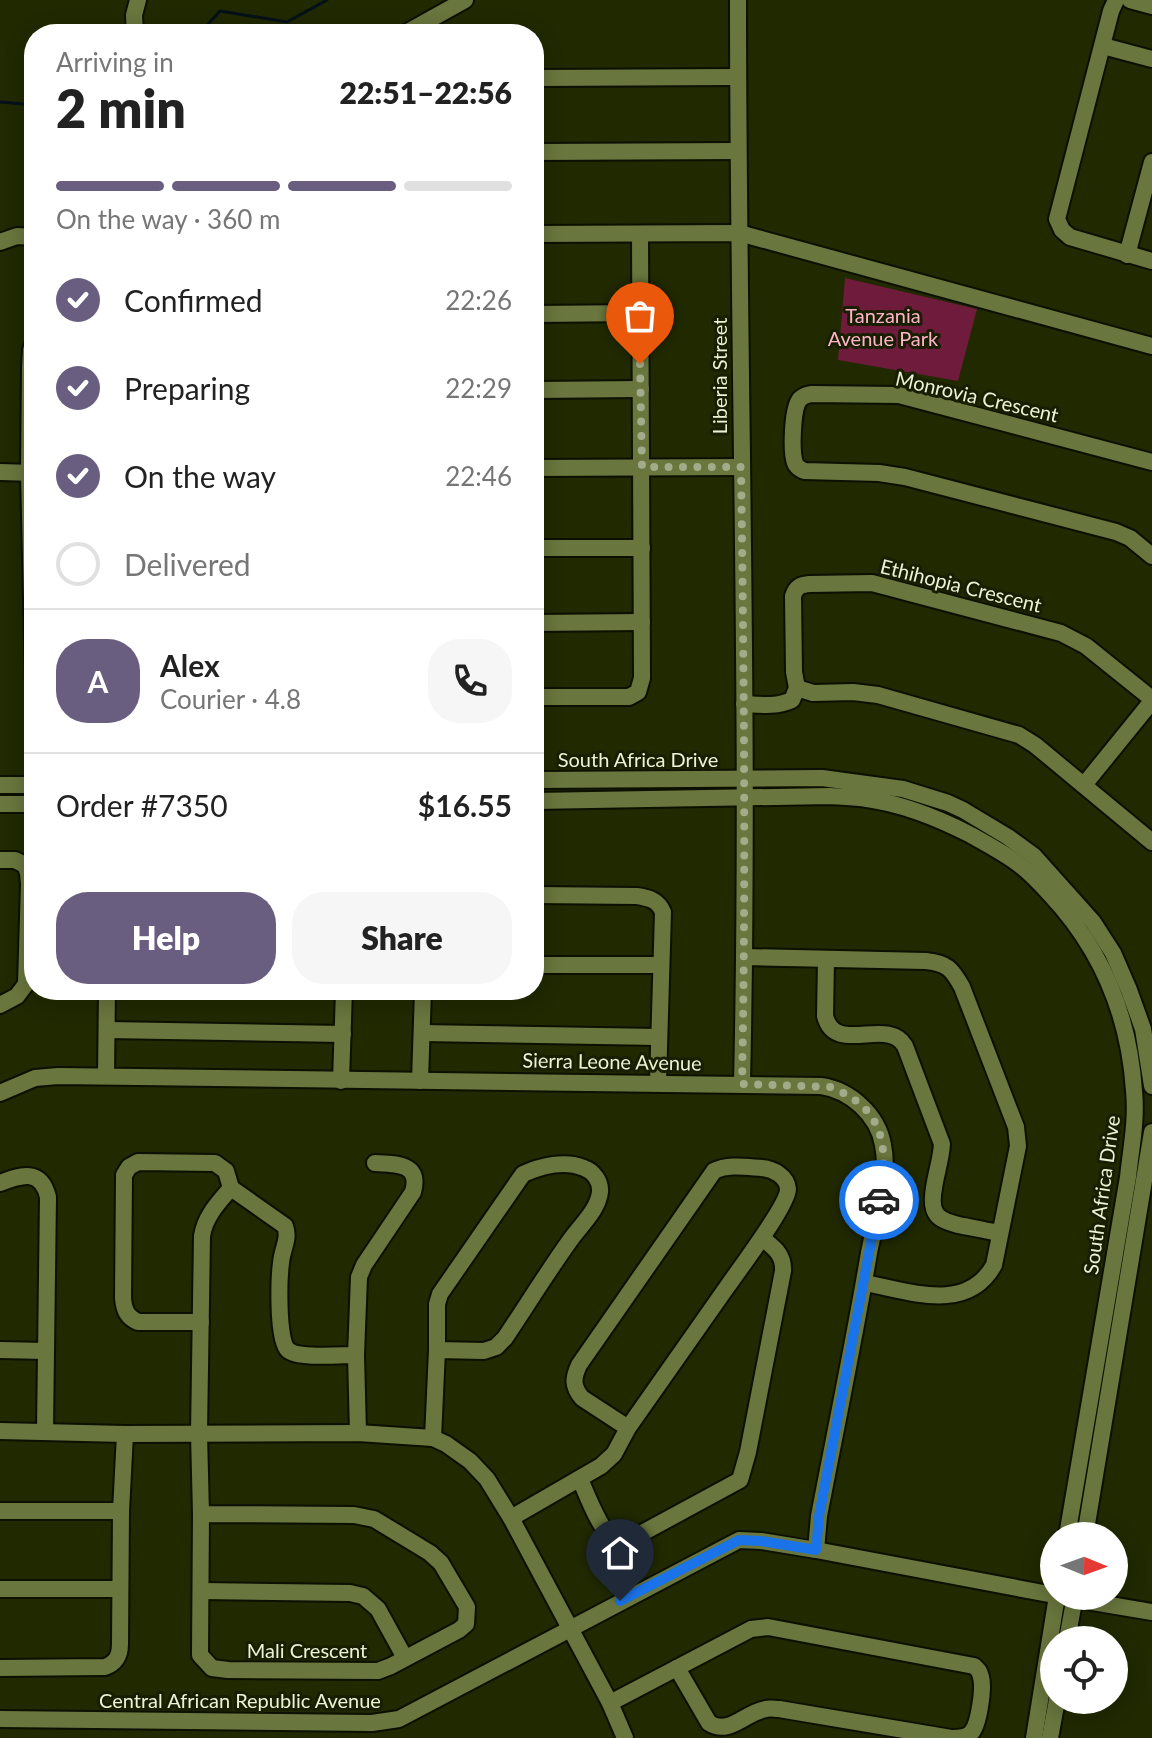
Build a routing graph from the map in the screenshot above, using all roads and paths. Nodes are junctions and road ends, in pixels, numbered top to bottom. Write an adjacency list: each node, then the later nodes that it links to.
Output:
1 (138, 0): 7 (street)
2 (465, 0): 8 (street)
3 (738, 0): 11 (street, Liberia Street)
4 (1116, 0): 9 (street)
5 (1130, 0): 6 (street)
6 (1152, 6)
7 (134, 24)
8 (428, 24)
9 (1103, 46): 10 (street); 21 (street)
10 (1152, 59)
11 (738, 77): 12 (street); 13 (street, Liberia Street)
12 (544, 78)
13 (738, 151): 14 (street); 16 (street, Liberia Street)
14 (544, 152)
15 (1152, 162): 21 (street)
16 (739, 233): 18 (street); 25 (street); 30 (street, Liberia Street)
17 (544, 234): 18 (street)
18 (640, 234): 23 (street)
19 (24, 236): 20 (street)
20 (0, 242)
21 (1127, 255): 22 (street)
22 (1152, 261)
23 (639, 313): 24 (street); 26 (street)
24 (544, 314)
25 (1152, 346)
26 (641, 389): 27 (street); 29 (street)
27 (544, 390)
28 (1152, 462): 36 (street, Monrovia Crescent)
29 (642, 467): 30 (street); 31 (street); 35 (street)
30 (741, 467): 42 (street, Liberia Street)
31 (544, 468)
32 (0, 472): 33 (street)
33 (24, 473)
34 (544, 548): 35 (street)
35 (642, 548): 37 (street)
36 (1152, 556)
37 (642, 622): 38 (street); 40 (street)
38 (544, 623)
39 (797, 688): 41 (street, Ethihopia Crescent); 42 (street); 47 (street)
40 (544, 697)
41 (1152, 700): 47 (street)
42 (744, 704): 43 (street, Liberia Street)
43 (745, 779): 44 (street, South Africa Drive); 48 (street, Liberia Street); 74 (street, South Africa Drive)
44 (544, 780)
45 (0, 785): 46 (street)
46 (24, 785)
47 (1084, 785): 52 (street)
48 (744, 799): 49 (street, South Africa Drive); 56 (street, Liberia Street); 100 (street, South Africa Drive)
49 (544, 801)
50 (0, 804): 51 (street)
51 (24, 804)
52 (1149, 834)
53 (0, 860): 54 (street)
54 (24, 862)
55 (544, 895): 59 (street)
56 (745, 957): 57 (street); 73 (street, Liberia Street)
57 (826, 959): 80 (street); 80 (street)
58 (544, 965): 59 (street)
59 (661, 965): 68 (street)
60 (24, 987): 64 (street)
61 (107, 1000): 65 (street)
62 (344, 1000): 67 (street)
63 (423, 1000): 66 (street)
64 (0, 1005)
65 (107, 1030): 67 (street); 69 (street)
66 (422, 1033): 68 (street); 71 (street)
67 (343, 1034): 70 (street)
68 (659, 1037): 72 (street)
69 (106, 1076): 70 (street, Sierra Leone Avenue); 75 (street, Sierra Leone Avenue)
70 (341, 1081): 71 (street, Sierra Leone Avenue)
71 (420, 1081): 72 (street, Sierra Leone Avenue)
72 (658, 1082): 73 (street, Sierra Leone Avenue)
73 (742, 1084): 82 (street, Sierra Leone Avenue)
74 (1152, 1086)
75 (0, 1093)
76 (1152, 1132): 101 (street, South Africa Drive)
77 (375, 1163): 87 (street)
78 (0, 1183): 86 (street)
79 (231, 1188): 83 (street, Mali Crescent); 83 (street); 87 (street)
80 (1000, 1233): 82 (street)
81 (762, 1238): 88 (street); 88 (street); 95 (street)
82 (865, 1283): 102 (street, Sierra Leone Avenue)
83 (201, 1322): 93 (street, Mali Crescent)
84 (0, 1350): 86 (street)
85 (437, 1350): 85 (street); 94 (street)
86 (45, 1351): 90 (street)
87 (356, 1355): 91 (street)
88 (628, 1428): 95 (street)
89 (0, 1431): 90 (street)
90 (45, 1431): 92 (street)
91 (358, 1433): 93 (street); 94 (street)
92 (125, 1434): 93 (street); 97 (street)
93 (199, 1434): 98 (street, Mali Crescent)
94 (433, 1438): 99 (street)
95 (580, 1479): 99 (street)
96 (0, 1511): 97 (street)
97 (121, 1511): 104 (street)
98 (201, 1514): 105 (street, Mali Crescent); 111 (street, Mali Crescent)
99 (511, 1518): 110 (street)
100 (1069, 1522)
101 (1087, 1522)
102 (816, 1550): 106 (street, Central African Republic Avenue); 110 (street, Central African Republic Avenue)
103 (0, 1589): 104 (street)
104 (120, 1589): 112 (street)
105 (201, 1591): 111 (street); 111 (street, Mali Crescent)
106 (1040, 1593)
107 (1128, 1607): 109 (street, Central African Republic Avenue)
108 (1054, 1610): 120 (street)
109 (1152, 1612)
110 (570, 1628): 114 (street); 117 (street, Central African Republic Avenue)
111 (405, 1658)
112 (0, 1668)
113 (677, 1668): 114 (street); 119 (street); 119 (street)
114 (610, 1703): 118 (street)
115 (1054, 1714): 121 (street)
116 (0, 1719): 117 (street, Central African Republic Avenue)
117 (201, 1730)
118 (625, 1738)
119 (952, 1738)
120 (1034, 1738)
121 (1050, 1738)

